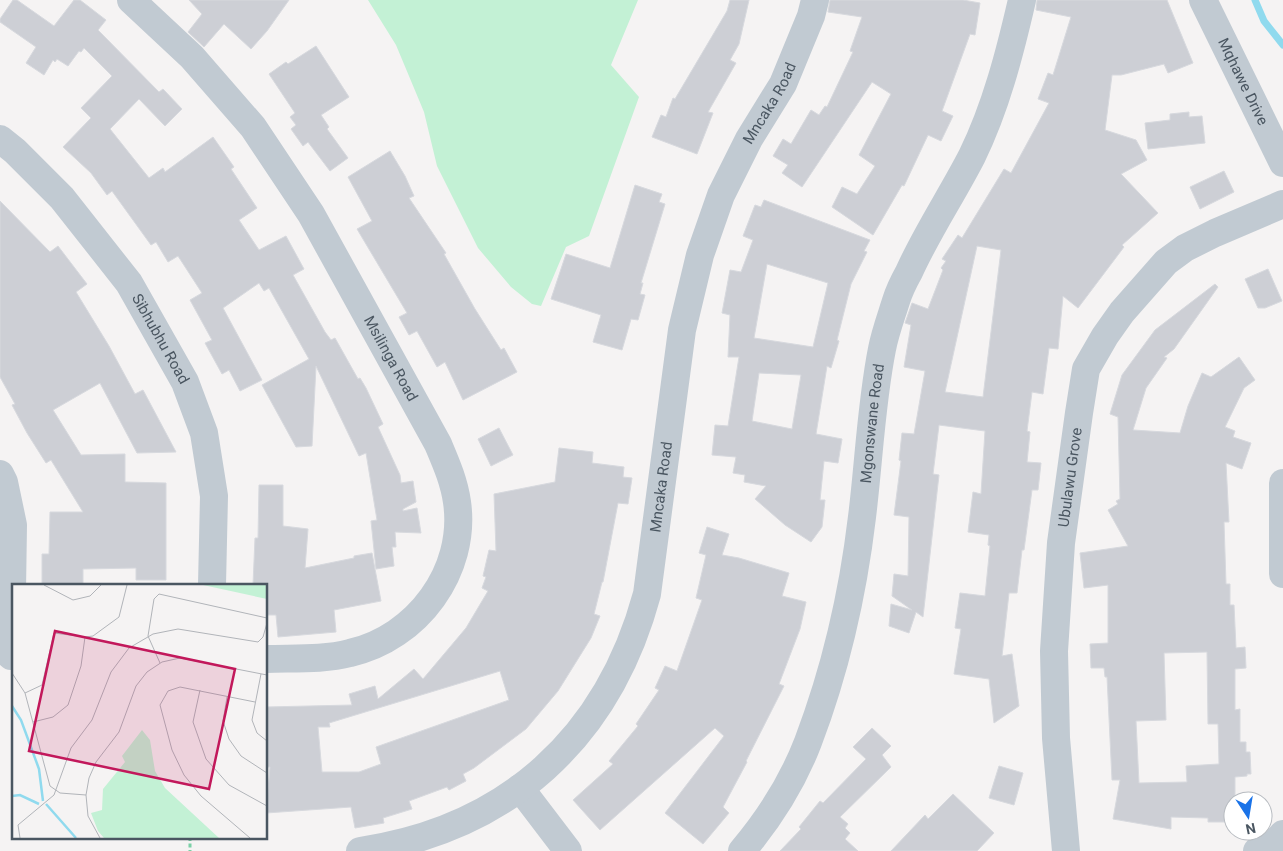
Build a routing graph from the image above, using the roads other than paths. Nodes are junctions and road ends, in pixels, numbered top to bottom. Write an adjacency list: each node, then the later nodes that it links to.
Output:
1 (131, 0): 13 (street, Msilinga Road)
2 (815, 0): 14 (street, Mncaka Road)
3 (1022, 0): 18 (street, Mgonswane Road)
4 (1203, 0): 6 (street, Mqhawe Drive)
5 (0, 139): 11 (street, Sibhubhu Road)
6 (1283, 163)
7 (1283, 204): 19 (street, Ubulawu Grove)
8 (0, 474): 12 (street)
9 (1283, 483): 10 (street)
10 (1283, 574)
11 (212, 584)
12 (8, 656)
13 (268, 659)
14 (520, 788): 16 (street, Mncaka Road); 17 (street)
15 (1283, 834): 20 (street)
16 (360, 851)
17 (568, 851)
18 (742, 851)
19 (1066, 851)
20 (1257, 851)

